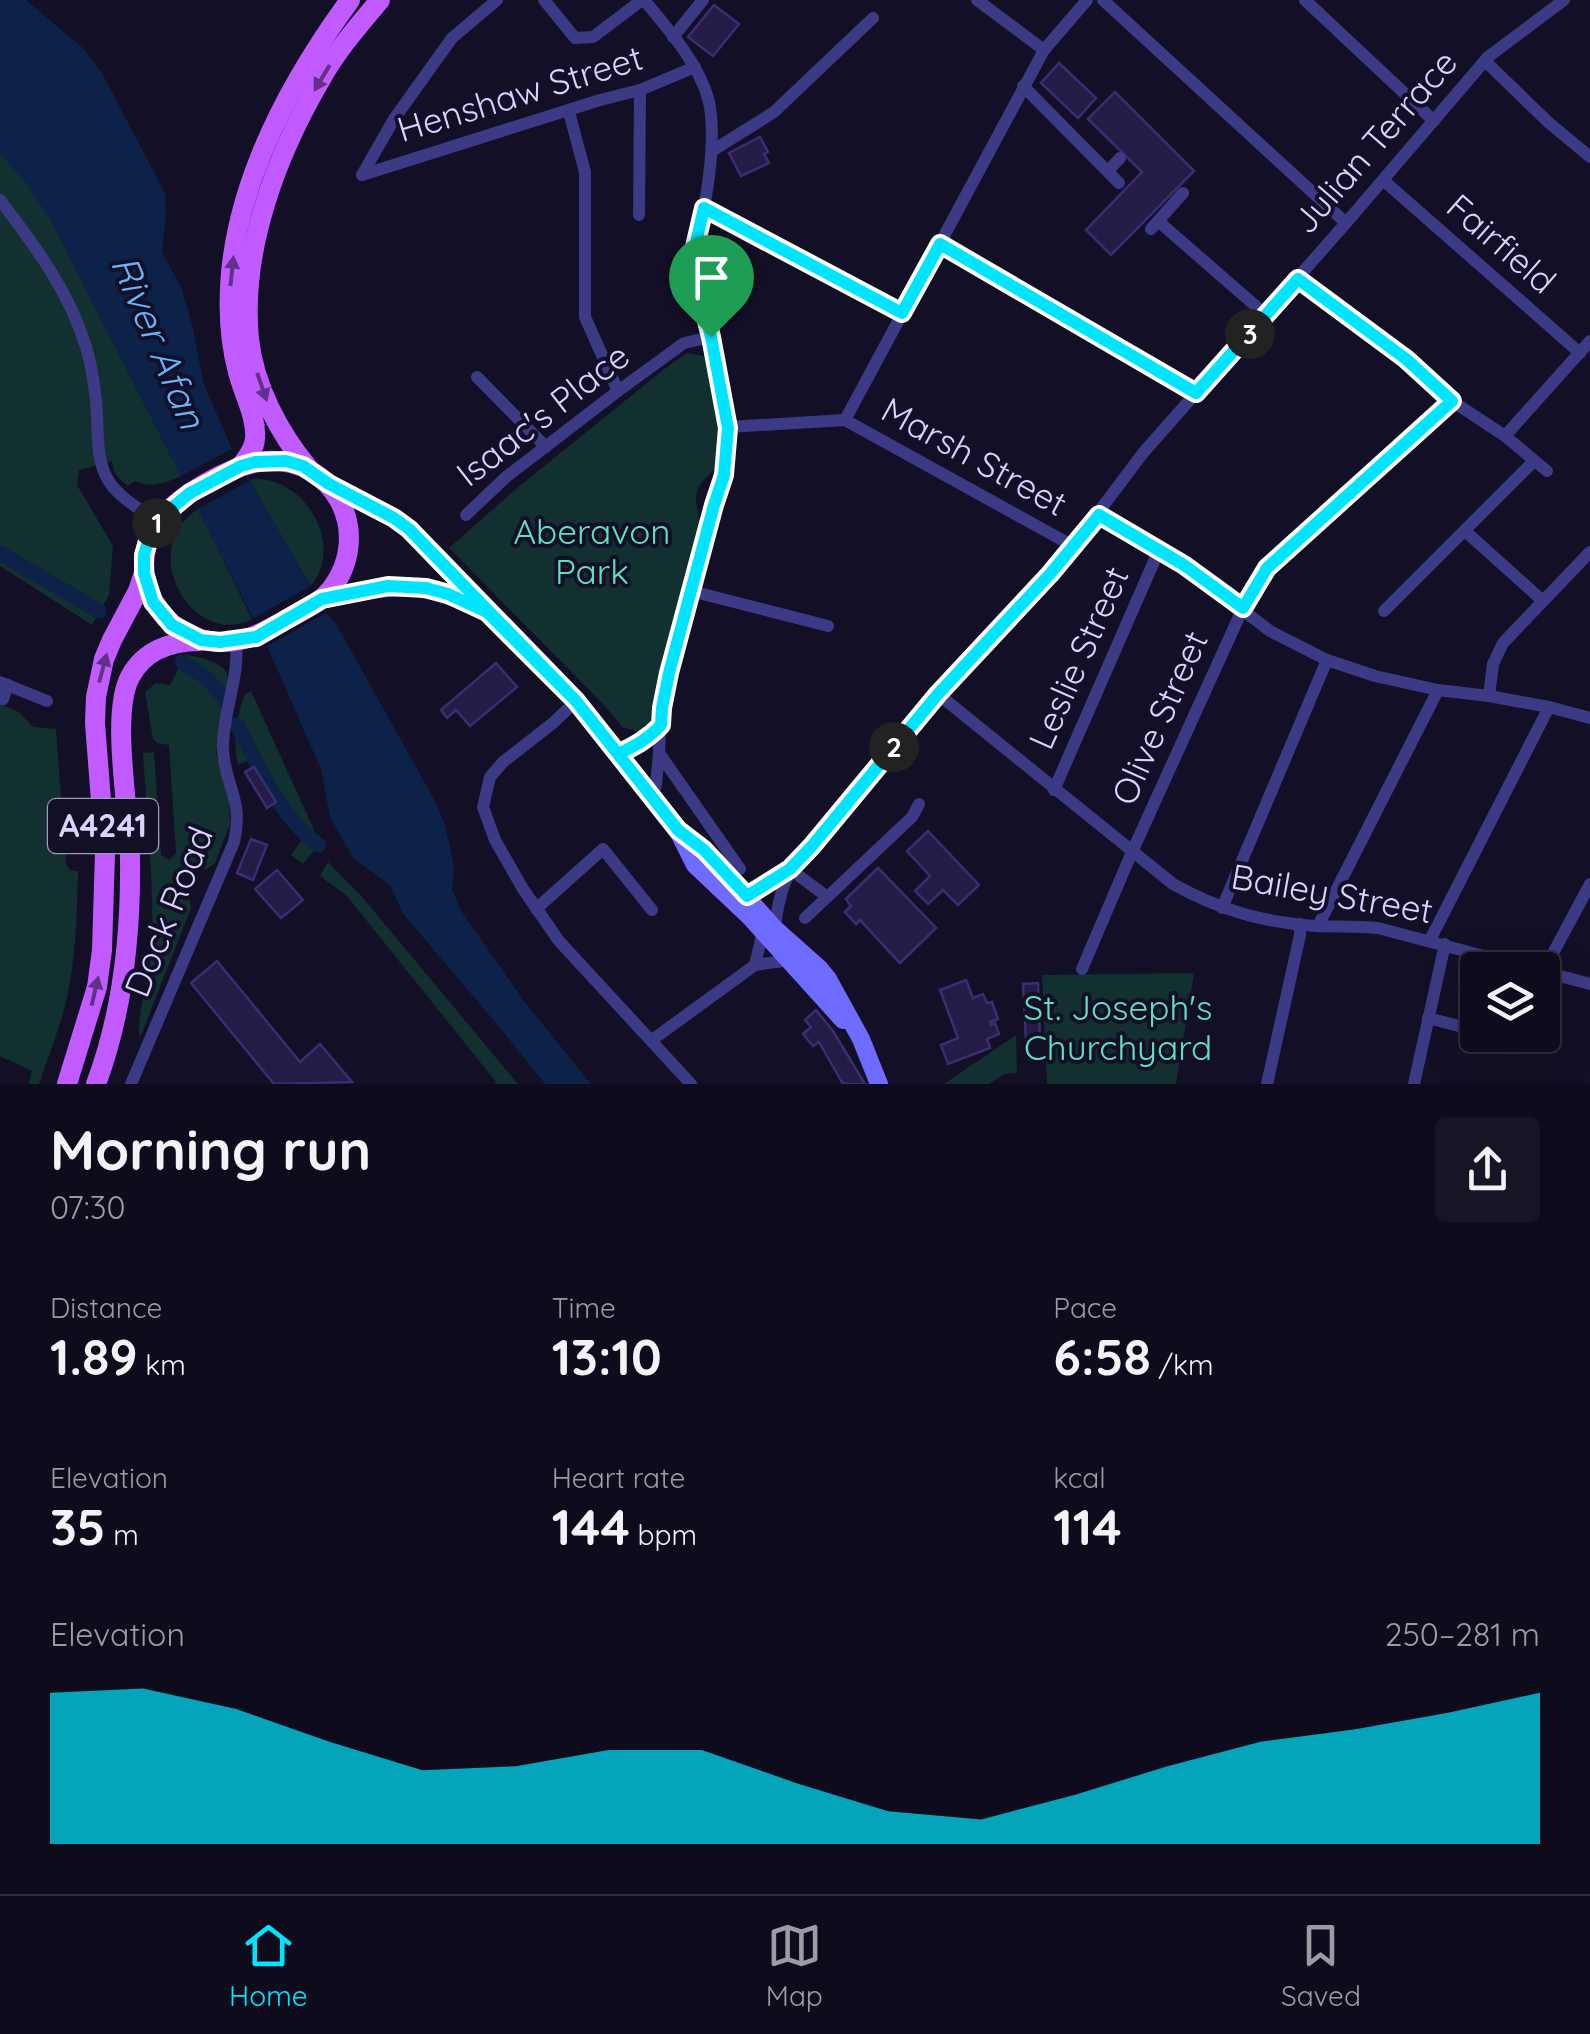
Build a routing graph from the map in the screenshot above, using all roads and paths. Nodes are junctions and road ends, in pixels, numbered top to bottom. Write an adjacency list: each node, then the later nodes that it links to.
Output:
1 (350, 0): 48 (main road, one-way to 1)
2 (380, 0): 49 (main road, one-way to 49)
3 (497, 0): 19 (street, Henshaw Street)
4 (544, 0): 5 (street)
5 (643, 0): 13 (street)
6 (703, 0): 13 (street)
7 (977, 0): 14 (street)
8 (1087, 0): 14 (street)
9 (1103, 0): 31 (street)
10 (1304, 0): 20 (street)
11 (1564, 0): 15 (street, Julian Terrace)
12 (873, 18): 21 (street)
13 (672, 38): 16 (street)
14 (1044, 50): 17 (street)
15 (1485, 61): 20 (street, Julian Terrace); 22 (street)
16 (694, 67): 18 (street, Henshaw Street); 21 (street)
17 (1023, 86): 24 (street); 32 (street)
18 (640, 90): 19 (street, Henshaw Street); 30 (street)
19 (568, 112): 40 (street)
20 (1434, 121): 25 (street, Julian Terrace)
21 (712, 151): 29 (street)
22 (1590, 157)
23 (1120, 158): 24 (street)
24 (1108, 172): 26 (street)
25 (1383, 180): 31 (street, Julian Terrace); 38 (street, Fairfield)
26 (1119, 182)
27 (1183, 193): 35 (street)
28 (0, 200): 54 (street)
29 (704, 208): 34 (street); 36 (street)
30 (639, 215)
31 (1346, 223): 33 (street, Julian Terrace)
32 (940, 244): 34 (street); 41 (street)
33 (1298, 279): 35 (street, Julian Terrace); 42 (street)
34 (902, 313): 43 (street)
35 (1266, 315): 41 (street, Julian Terrace)
36 (711, 337): 40 (street, Isaac's Place); 44 (street)
37 (1590, 341): 38 (street)
38 (1580, 352): 45 (street)
39 (477, 377): 46 (street)
40 (618, 391): 46 (street, Isaac's Place)
41 (1196, 393): 53 (street, Julian Terrace)
42 (1452, 401): 45 (street); 63 (street, Olive Street)
43 (845, 420): 44 (street); 56 (street, Marsh Street)
44 (728, 428): 60 (street)
45 (1506, 436): 47 (street)
46 (546, 447): 52 (street, Isaac's Place)
47 (1534, 461): 50 (street); 55 (street)
48 (241, 466): 49 (main road); 54 (main road)
49 (309, 469): 51 (main road)
50 (1547, 472)
51 (329, 484): 61 (main road); 65 (street)
52 (466, 515)
53 (1099, 515): 56 (street, Julian Terrace); 57 (street)
54 (158, 522): 59 (main road, A4241)
55 (1465, 531): 62 (street); 64 (street)
56 (1074, 546): 72 (street, Julian Terrace)
57 (1159, 550): 63 (street); 82 (street, Leslie Street)
58 (1590, 552): 62 (street)
59 (144, 573): 67 (main road, A4241); 112 (main road, A4241, one-way to 59)
60 (691, 591): 66 (street); 79 (street)
61 (321, 600): 65 (street); 68 (main road, A4241)
62 (1544, 600): 73 (street)
63 (1243, 608): 69 (street); 86 (street, Olive Street)
64 (1384, 611)
65 (487, 612): 76 (street)
66 (828, 626)
67 (212, 641): 68 (main road, A4241); 113 (main road, A4241)
68 (236, 641): 114 (street, Dock Road)
69 (1327, 660): 71 (street); 92 (street)
70 (4, 683): 74 (street); 75 (street)
71 (1438, 690): 73 (street); 98 (street)
72 (938, 694): 82 (street, Bailey Street); 88 (street, Julian Terrace)
73 (1488, 696): 77 (street)
74 (3, 699)
75 (47, 701)
76 (576, 701): 81 (street); 93 (street)
77 (1549, 707): 78 (street); 99 (street)
78 (1590, 718)
79 (661, 725): 80 (street); 81 (street)
80 (659, 753): 83 (street); 87 (street)
81 (618, 754): 83 (street)
82 (1054, 790): 86 (street, Bailey Street)
83 (651, 799): 85 (street)
84 (917, 814): 91 (street)
85 (678, 830): 90 (street); 97 (street)
86 (1132, 852): 92 (street, Bailey Street); 105 (street, Olive Street)
87 (740, 869)
88 (790, 869): 90 (street); 91 (street); 97 (street)
89 (1590, 884): 102 (street)
90 (747, 896): 97 (street); 97 (street)
91 (826, 896): 95 (street)
92 (1222, 908): 96 (street, Bailey Street)
93 (536, 909): 94 (street); 111 (street)
94 (652, 910)
95 (805, 918)
96 (1300, 924): 98 (street, Bailey Street); 117 (street)
97 (763, 926): 103 (street); 104 (street); 110 (street)
98 (1318, 926): 99 (street, Bailey Street)
99 (1430, 940): 100 (street, Bailey Street)
100 (1444, 944): 101 (street, Bailey Street); 108 (street)
101 (1475, 952)
102 (1554, 952)
103 (790, 960): 104 (street); 110 (street)
104 (755, 965): 111 (street)
105 (1082, 968)
106 (1560, 975): 107 (street, Bailey Street)
107 (1590, 984)
108 (1428, 1018): 109 (street); 118 (street)
109 (1460, 1026)
110 (861, 1038): 116 (street)
111 (652, 1040): 115 (street)
112 (67, 1084)
113 (96, 1084)
114 (131, 1084)
115 (692, 1084)
116 (879, 1084)
117 (1267, 1084)
118 (1414, 1084)

